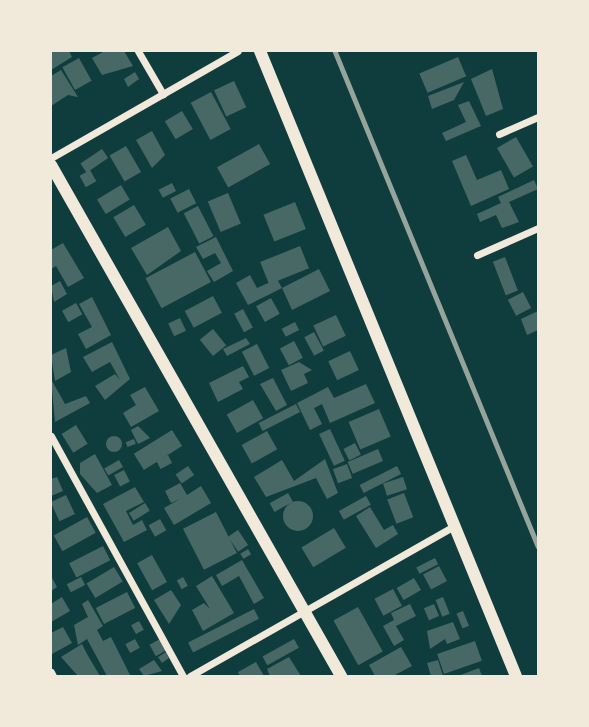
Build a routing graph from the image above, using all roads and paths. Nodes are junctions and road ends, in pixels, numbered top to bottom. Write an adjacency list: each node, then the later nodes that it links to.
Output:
1 (138, 51): 4 (street)
2 (238, 51): 4 (street)
3 (260, 51): 12 (street)
4 (163, 94): 7 (street)
5 (538, 117): 6 (street)
6 (499, 134)
7 (51, 158)
8 (51, 165): 13 (street)
9 (538, 228): 10 (street)
10 (477, 255)
11 (51, 436): 14 (street)
12 (457, 525): 13 (street); 17 (street)
13 (306, 611): 15 (street); 16 (street)
14 (184, 676)
15 (190, 676)
16 (341, 676)
17 (516, 676)

